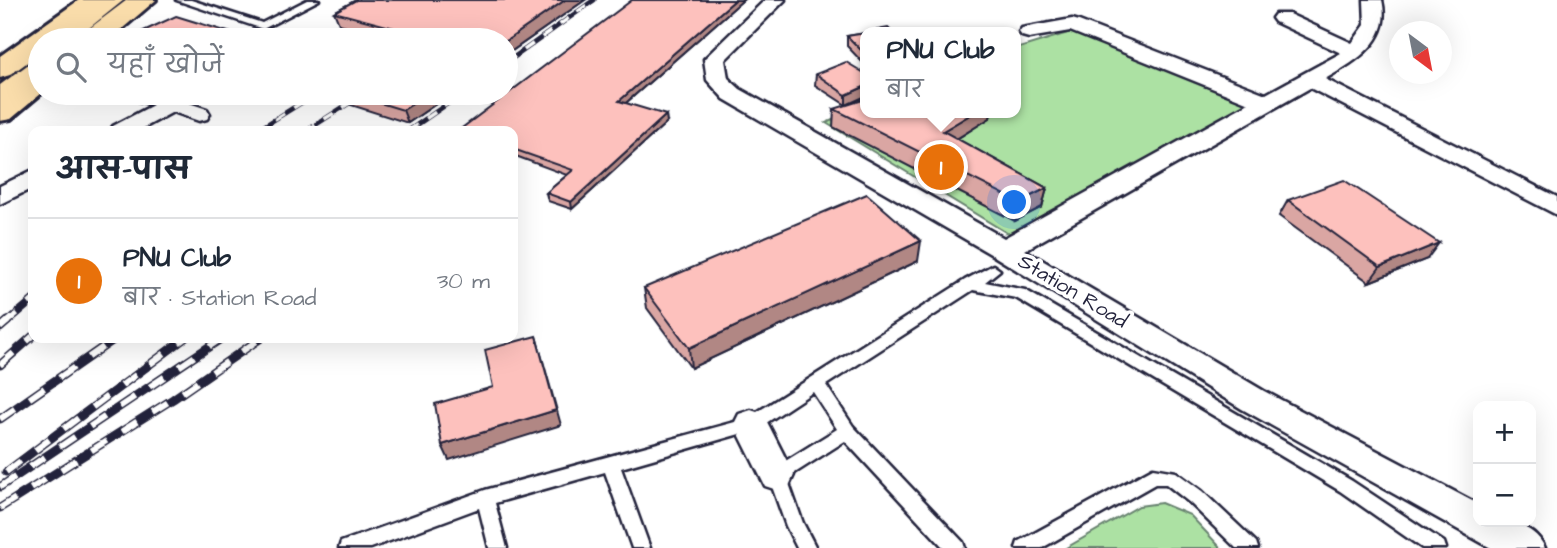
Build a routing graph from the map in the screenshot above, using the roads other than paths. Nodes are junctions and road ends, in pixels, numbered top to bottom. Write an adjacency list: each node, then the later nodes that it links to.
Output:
1 (96, 0): 10 (main road)
2 (111, 0): 11 (main road)
3 (130, 0): 12 (main road)
4 (143, 0): 13 (main road)
5 (181, 0): 6 (lane)
6 (314, 0)
7 (776, 0): 33 (street, Station Road)
8 (1369, 5): 16 (street)
9 (1282, 18): 16 (street)
10 (57, 28)
11 (73, 28)
12 (93, 28)
13 (107, 28)
14 (1029, 32): 24 (street)
15 (28, 49): 18 (main road)
16 (1355, 52): 20 (street)
17 (28, 61): 21 (main road)
18 (0, 69)
19 (28, 77): 23 (main road)
20 (1310, 79): 24 (street); 32 (street)
21 (0, 83)
22 (28, 90): 27 (main road)
23 (0, 99)
24 (1268, 103): 33 (street)
25 (170, 105): 29 (street)
26 (175, 105): 28 (street)
27 (0, 112)
28 (199, 114)
29 (130, 126)
30 (28, 181): 31 (street)
31 (0, 196)
32 (1557, 207)
33 (999, 260): 34 (lane); 49 (street, Station Road)
34 (970, 284): 35 (lane); 48 (lane)
35 (816, 383): 36 (lane); 37 (lane)
36 (751, 424): 38 (lane); 39 (street)
37 (847, 431): 39 (lane); 45 (lane)
38 (610, 463): 40 (lane); 43 (lane)
39 (777, 475): 44 (lane)
40 (485, 498): 41 (lane); 42 (lane)
41 (348, 548)
42 (498, 548)
43 (641, 548)
44 (807, 548)
45 (956, 548)
46 (1025, 548): 47 (lane)
47 (1249, 548)
48 (1437, 548)
49 (1526, 548)

